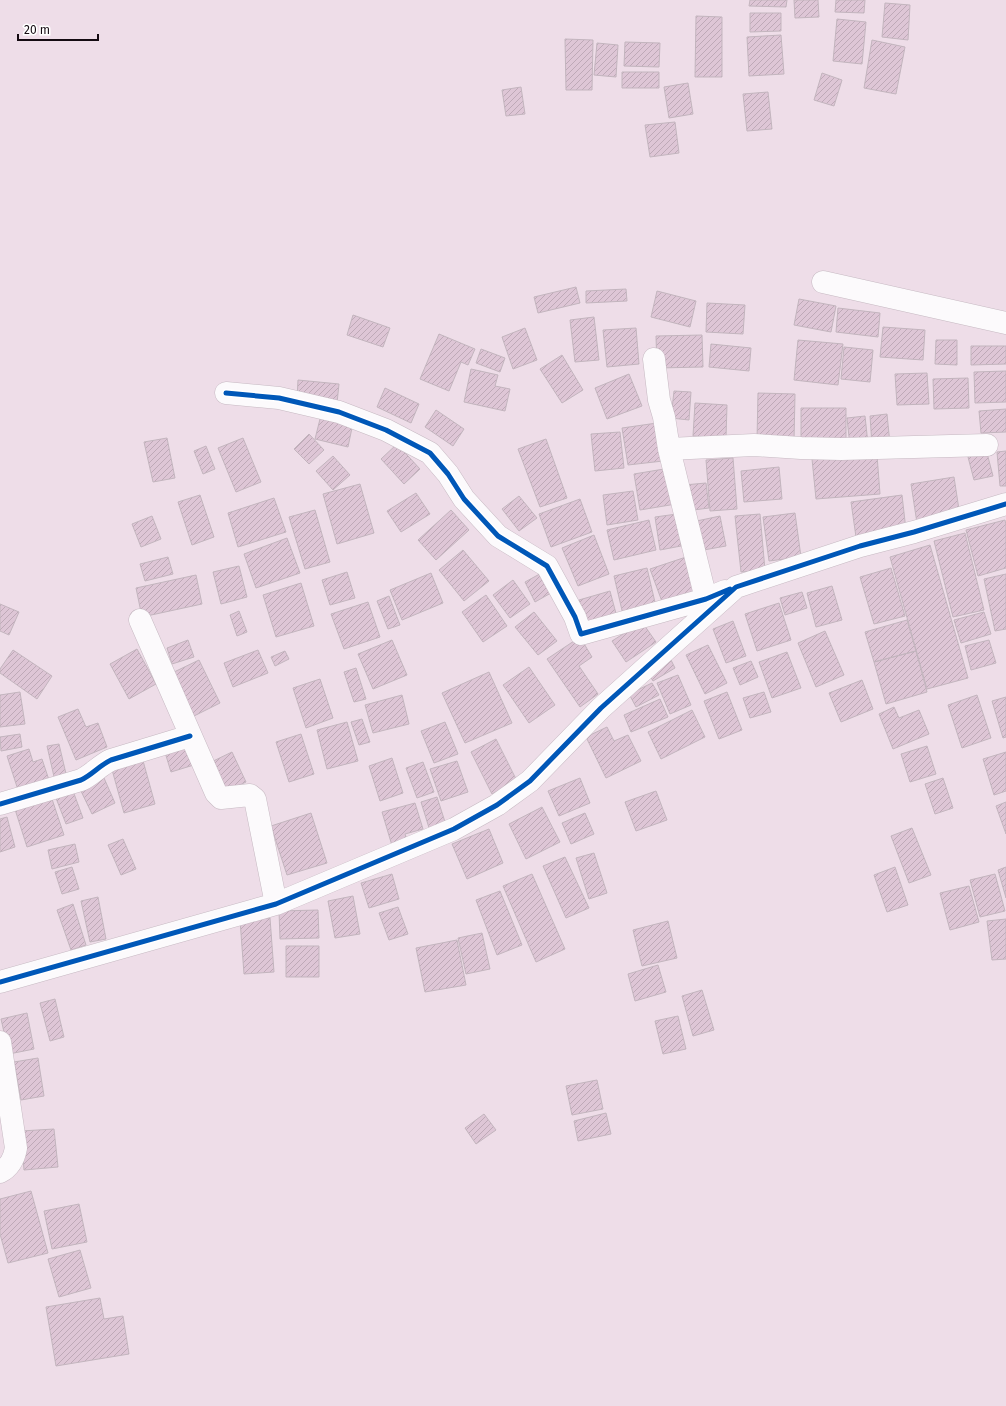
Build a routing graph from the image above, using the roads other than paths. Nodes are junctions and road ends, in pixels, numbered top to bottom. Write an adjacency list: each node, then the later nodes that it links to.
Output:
1 (823, 282): 2 (street)
2 (1006, 323)
3 (654, 359): 6 (street)
4 (226, 393): 9 (street)
5 (987, 445): 6 (street)
6 (669, 449): 9 (street)
7 (1006, 504): 8 (street)
8 (736, 587): 9 (street); 13 (street)
9 (706, 598)
10 (140, 620): 11 (street)
11 (190, 736): 12 (street); 13 (street)
12 (0, 804)
13 (276, 904): 14 (street)
14 (0, 982)
15 (0, 1042): 16 (street)
16 (0, 1172)

